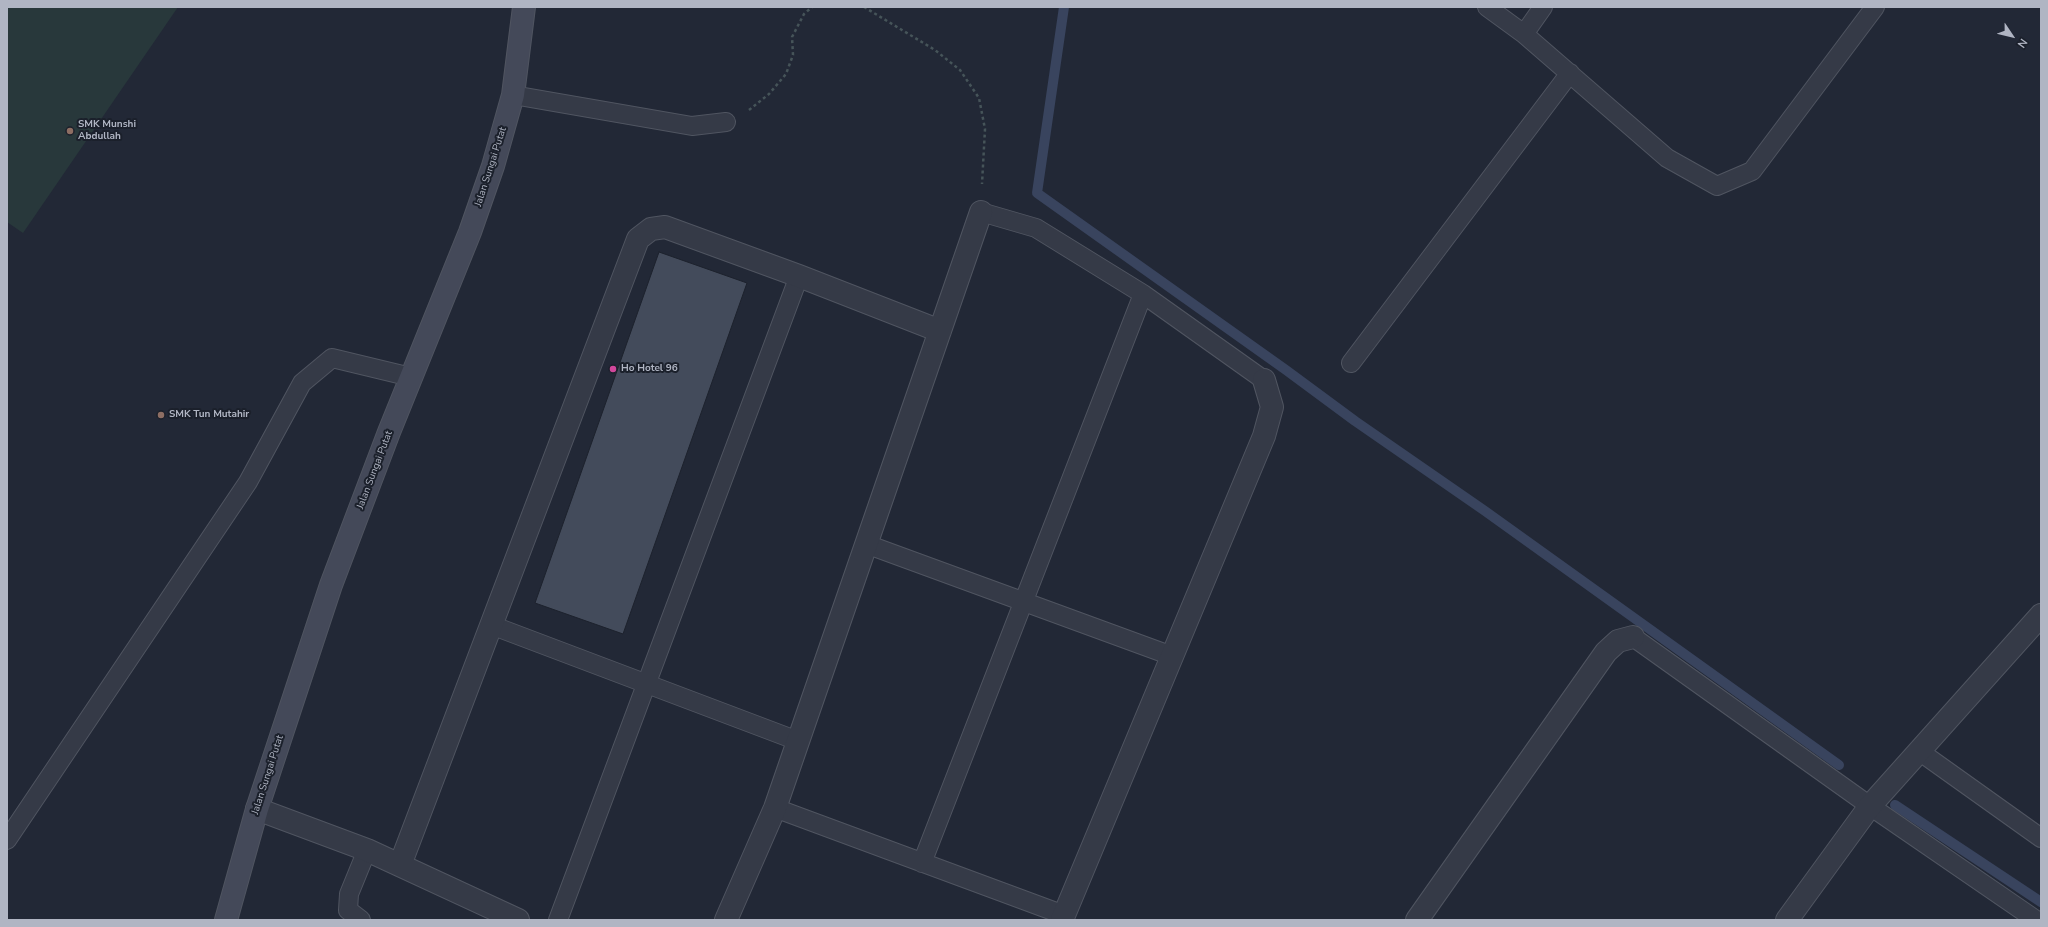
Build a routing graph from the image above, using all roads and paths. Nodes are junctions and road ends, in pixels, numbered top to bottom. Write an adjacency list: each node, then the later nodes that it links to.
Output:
1 (812, 7): 10 (path)
2 (864, 7): 11 (path)
3 (1487, 7): 7 (lane)
4 (1543, 7): 7 (lane)
5 (1875, 7): 8 (lane)
6 (522, 12): 9 (main road, Jalan Sungai Putat)
7 (1524, 34): 8 (lane)
8 (1570, 73): 15 (lane)
9 (513, 95): 10 (lane); 16 (main road, Jalan Sungai Putat)
10 (726, 122)
11 (981, 212): 13 (lane); 14 (street)
12 (799, 276): 14 (street); 21 (street); 24 (lane)
13 (1144, 294): 17 (lane); 19 (lane)
14 (940, 332): 18 (street)
15 (1351, 363)
16 (412, 377): 29 (main road, Jalan Sungai Putat); 31 (lane)
17 (1264, 380): 23 (street)
18 (866, 544): 19 (lane); 25 (street)
19 (1025, 600): 23 (lane); 33 (lane)
20 (2041, 615): 26 (street)
21 (491, 625): 24 (lane); 34 (street)
22 (1633, 637): 27 (lane); 41 (street)
23 (1172, 656): 35 (street)
24 (646, 684): 25 (lane); 39 (lane)
25 (798, 741): 28 (street)
26 (1919, 751): 27 (street); 30 (lane)
27 (1870, 806): 42 (street); 43 (lane)
28 (775, 808): 33 (lane); 40 (street)
29 (257, 809): 32 (street); 36 (main road, Jalan Sungai Putat)
30 (2041, 838)
31 (7, 840)
32 (367, 850): 34 (street); 37 (lane)
33 (922, 863): 35 (lane)
34 (400, 865): 38 (street)
35 (1063, 918)
36 (226, 920)
37 (361, 920)
38 (518, 920)
39 (558, 920)
40 (726, 920)
41 (1417, 920)
42 (1787, 920)
43 (2036, 920)

